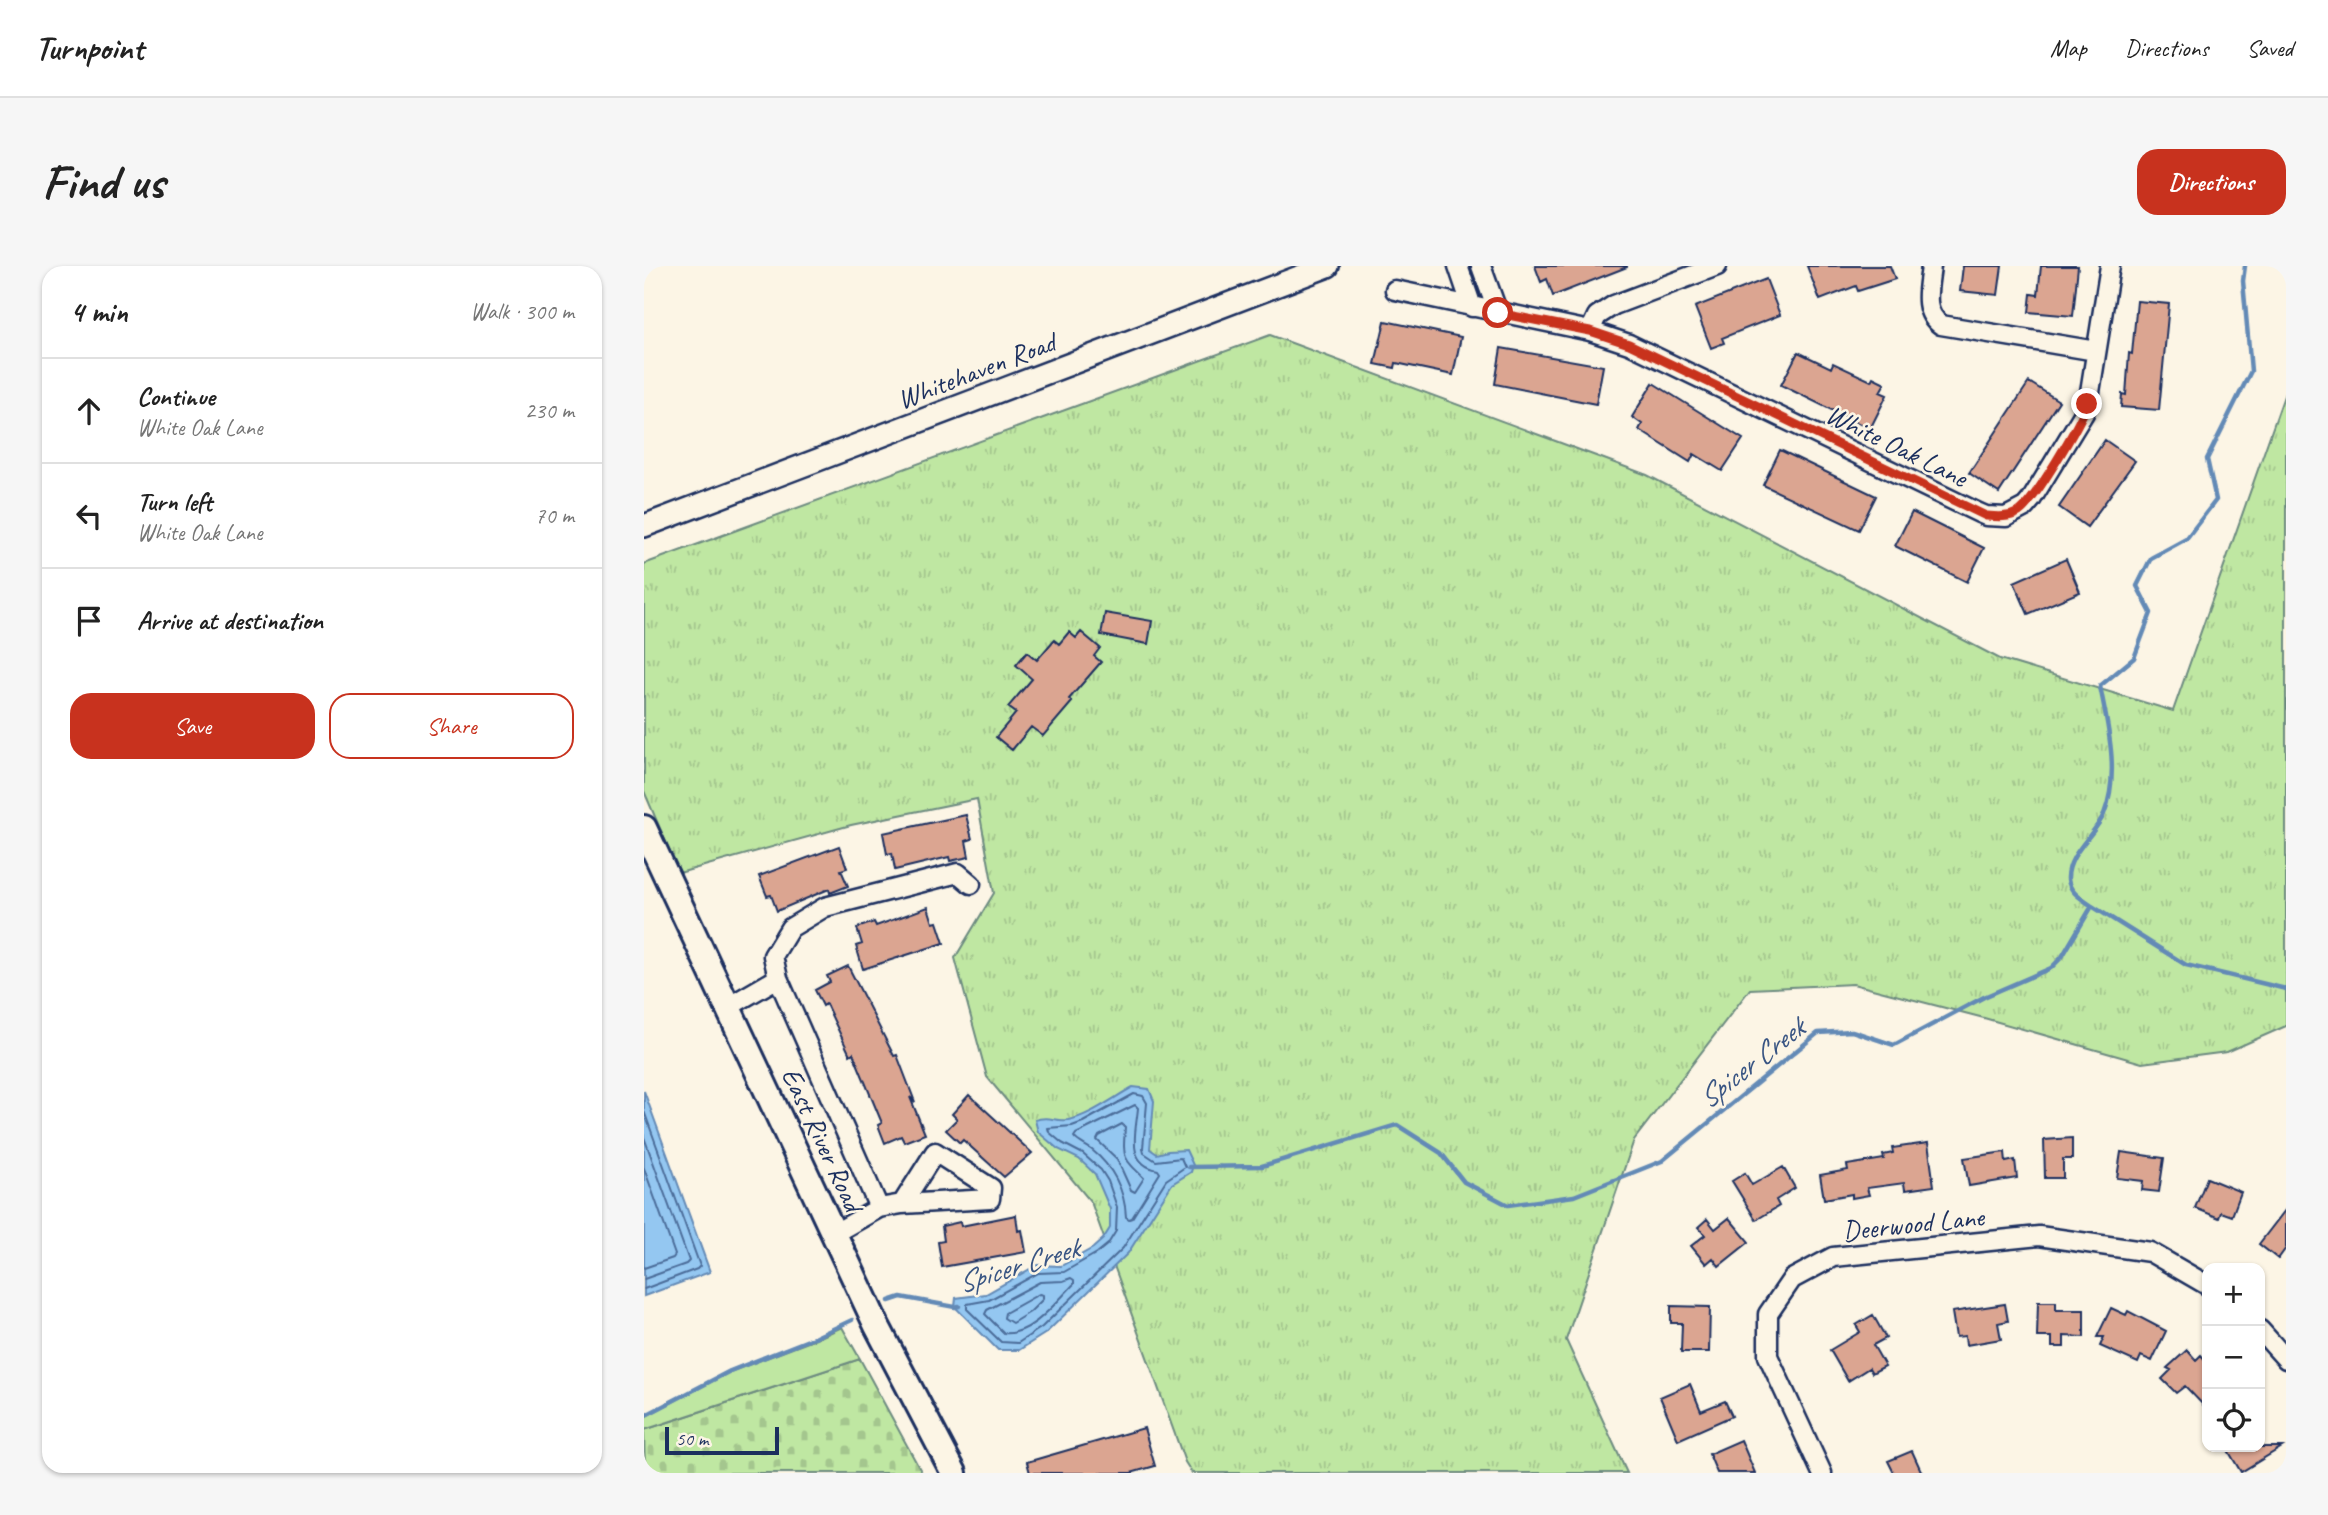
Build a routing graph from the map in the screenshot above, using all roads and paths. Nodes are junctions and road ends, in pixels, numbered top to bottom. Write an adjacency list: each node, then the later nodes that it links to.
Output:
1 (1328, 266): 12 (street, Whitehaven Road)
2 (1458, 266): 8 (street)
3 (1480, 266): 9 (street)
4 (1717, 266): 10 (street)
5 (1931, 266): 11 (street)
6 (2110, 266): 11 (street, White Oak Lane)
7 (1395, 290): 8 (street, White Oak Lane)
8 (1472, 307): 9 (street, White Oak Lane)
9 (1498, 313): 10 (street, White Oak Lane)
10 (1590, 331): 11 (street, White Oak Lane)
11 (2096, 351)
12 (644, 526)
13 (644, 828): 16 (main road, East River Road)
14 (971, 884): 15 (street)
15 (778, 978): 16 (street); 18 (street)
16 (728, 1007): 19 (main road, East River Road)
17 (902, 1204): 17 (street); 18 (street)
18 (880, 1208): 19 (street)
19 (835, 1234): 23 (main road, East River Road)
20 (2202, 1282): 24 (street, Deerwood Lane)
21 (2265, 1336): 22 (street)
22 (2286, 1359)
23 (954, 1473)
24 (1822, 1473)

